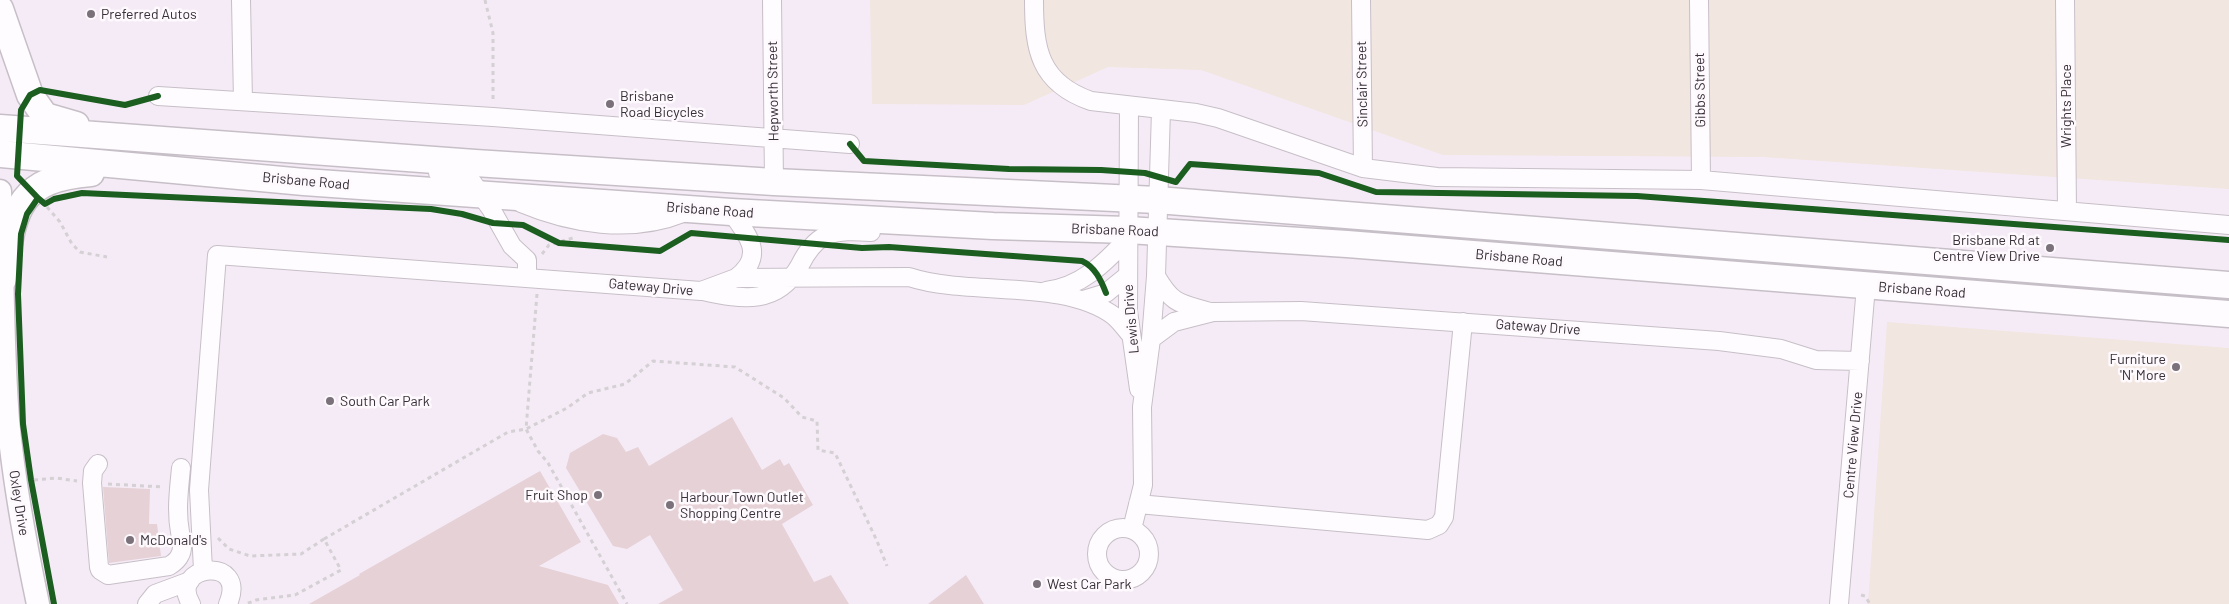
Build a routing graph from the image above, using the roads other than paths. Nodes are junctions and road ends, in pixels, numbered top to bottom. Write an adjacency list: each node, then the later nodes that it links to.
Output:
1 (241, 0): 9 (street)
2 (772, 0): 14 (street, Hepworth Street)
3 (1034, 0): 10 (street)
4 (1361, 0): 19 (street, Sinclair Street)
5 (1699, 0): 20 (street, Gibbs Street)
6 (2065, 0): 27 (street, Wrights Place)
7 (0, 9): 13 (highway)
8 (158, 96): 9 (street)
9 (243, 101): 14 (street)
10 (1123, 105): 11 (street); 24 (street)
11 (1161, 110): 19 (street); 25 (street)
12 (0, 128): 13 (highway)
13 (116, 136): 16 (highway)
14 (773, 139): 15 (street); 21 (street, Hepworth Street)
15 (850, 144)
16 (334, 153): 21 (highway); 23 (street)
17 (0, 154): 18 (highway, Brisbane Road)
18 (146, 168): 23 (highway, Brisbane Road); 38 (highway)
19 (1363, 168): 20 (street)
20 (1701, 180): 27 (street)
21 (774, 182): 24 (highway)
22 (0, 191): 38 (main road, Oxley Drive)
23 (492, 194): 26 (highway, Brisbane Road); 26 (street); 35 (street)
24 (1128, 199): 25 (highway); 32 (street, Lewis Drive)
25 (1157, 200): 31 (street, Lewis Drive); 39 (highway)
26 (692, 209): 28 (highway, Brisbane Road)
27 (2067, 211): 29 (street)
28 (731, 212): 30 (highway, Brisbane Road); 37 (street)
29 (2229, 224)
30 (993, 226): 32 (highway, Brisbane Road); 36 (street)
31 (1157, 232): 32 (highway, Brisbane Road); 34 (street, Lewis Drive); 40 (highway, Brisbane Road)
32 (1128, 234): 33 (street, Lewis Drive); 42 (street)
33 (1127, 276): 43 (street, Gateway Drive); 47 (street, Lewis Drive)
34 (1156, 276): 44 (street, Gateway Drive); 48 (street, Lewis Drive)
35 (533, 277): 41 (street, Gateway Drive); 55 (street, Gateway Drive)
36 (794, 277): 37 (street, Gateway Drive); 41 (street); 42 (street, Gateway Drive)
37 (736, 278): 41 (street, Gateway Drive)
38 (3, 279): 56 (main road, Oxley Drive)
39 (2229, 285)
40 (1866, 286): 45 (highway, Brisbane Road); 49 (street, Centre View Drive)
41 (701, 291)
42 (1035, 292): 43 (street, Gateway Drive)
43 (1083, 300): 47 (street, Gateway Drive)
44 (1213, 312): 46 (street, Gateway Drive); 48 (street, Gateway Drive)
45 (2229, 314)
46 (1463, 322): 49 (street, Gateway Drive); 53 (street)
47 (1130, 334): 50 (street, Lewis Drive)
48 (1151, 338): 50 (street, Lewis Drive)
49 (1860, 361): 60 (street, Centre View Drive)
50 (1142, 406): 53 (street, Lewis Drive)
51 (98, 464): 52 (street)
52 (181, 468)
53 (1138, 504): 54 (street, Lewis Drive)
54 (1132, 529)
55 (196, 576): 57 (street); 58 (street); 59 (street)
56 (38, 604)
57 (147, 604)
58 (191, 604)
59 (228, 604)
60 (1839, 604)

